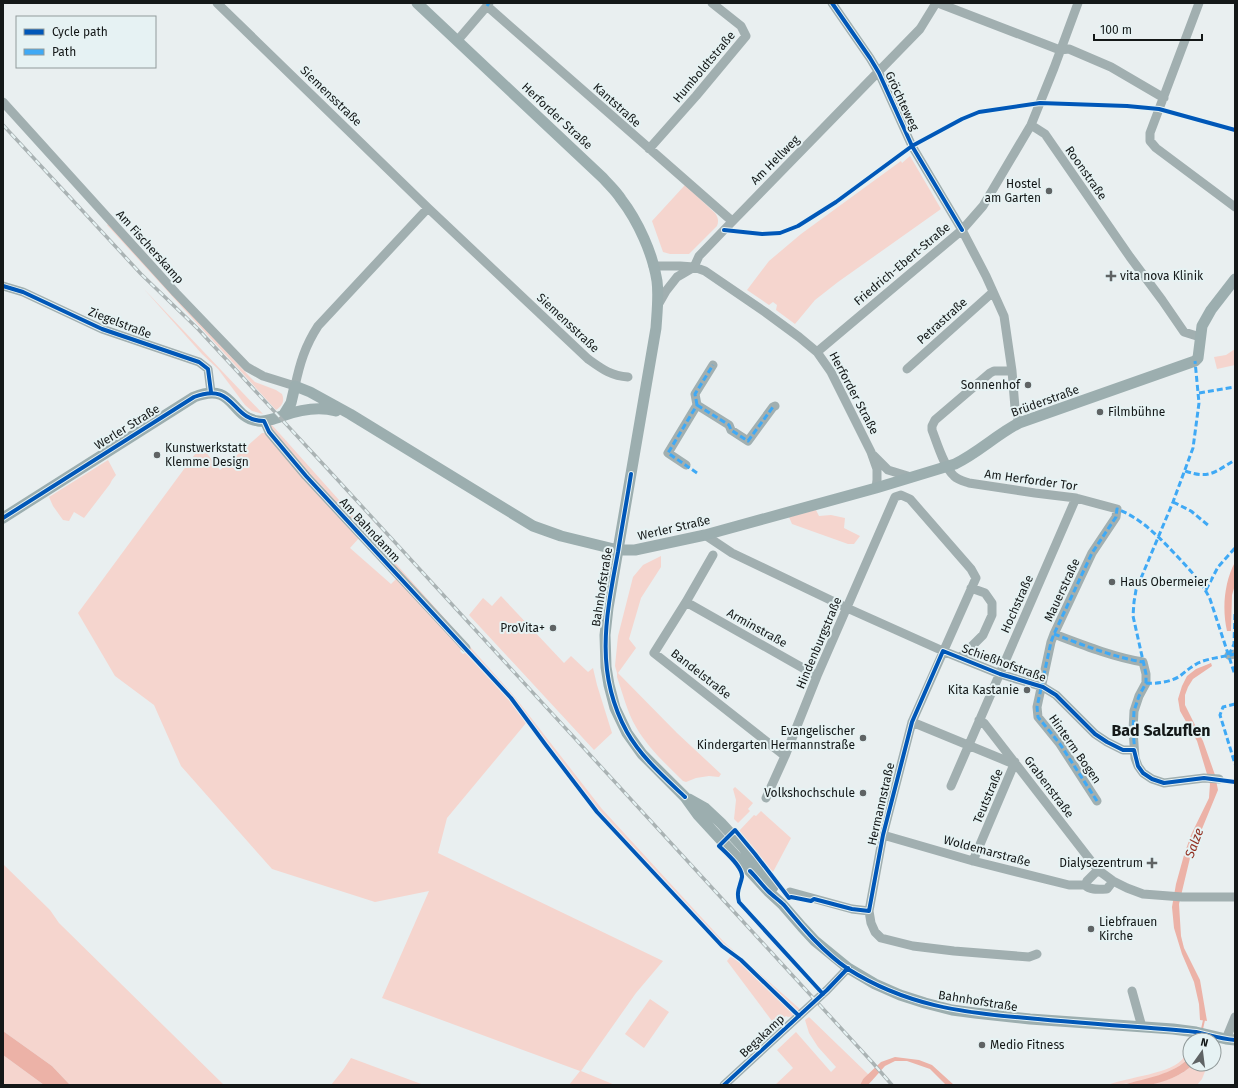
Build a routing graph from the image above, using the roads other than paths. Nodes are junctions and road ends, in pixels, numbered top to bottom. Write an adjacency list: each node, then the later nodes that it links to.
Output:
1 (217, 3): 17 (street, Siemensstraße)
2 (417, 3): 9 (main road, Herforder Straße)
3 (712, 3): 15 (street, Humboldtstraße)
4 (832, 3): 11 (street, Gröchteweg)
5 (937, 3): 10 (street); 11 (street, Am Hellweg)
6 (1078, 3): 10 (street)
7 (1199, 3): 12 (street)
8 (488, 4): 9 (street); 15 (street, Kantstraße)
9 (458, 41): 20 (main road, Herforder Straße)
10 (1060, 50): 12 (street); 14 (street)
11 (878, 73): 18 (street, Am Hellweg); 19 (street, Gröchteweg)
12 (1164, 98): 16 (street)
13 (3, 102): 32 (street, Am Fischerskamp)
14 (1031, 125): 19 (street, Friedrich-Ebert-Straße); 26 (street, Roonstraße)
15 (649, 149): 18 (street, Kantstraße)
16 (1235, 207)
17 (428, 208): 31 (street, Siemensstraße); 32 (street)
18 (732, 221): 21 (street, Am Hellweg)
19 (962, 230): 24 (street, Gröchteweg); 27 (street, Friedrich-Ebert-Straße)
20 (653, 266): 21 (street, Herforder Straße); 25 (main road, Herforder Straße)
21 (694, 267): 25 (street); 27 (street, Herforder Straße)
22 (1235, 278): 26 (main road)
23 (3, 286): 33 (street, Ziegelstraße)
24 (993, 292): 29 (street, Petrastraße); 30 (street, Gröchteweg)
25 (658, 305): 50 (main road, Bahnhofstraße)
26 (1201, 332): 39 (main road, Brüderstraße)
27 (817, 352): 40 (street, Herforder Straße)
28 (713, 365): 34 (street)
29 (907, 369)
30 (1012, 371): 39 (street, Gröchteweg); 42 (street)
31 (628, 377)
32 (295, 386): 36 (main road, Werler Straße); 37 (main road)
33 (211, 392): 38 (main road, Werler Straße); 48 (main road, Werler Straße)
34 (698, 405): 35 (street); 41 (street)
35 (775, 406)
36 (350, 414): 37 (main road, Werler Straße); 50 (main road, Werler Straße)
37 (283, 416): 38 (main road, Werler Straße)
38 (264, 421): 56 (street, Am Bahndamm)
39 (1019, 423): 42 (main road, Brüderstraße)
40 (871, 452): 43 (street, Herforder Straße); 44 (street, Herforder Straße)
41 (686, 465)
42 (947, 466): 43 (main road, Brüderstraße); 46 (street, Am Herforder Tor)
43 (911, 477): 44 (main road, Werler Straße)
44 (876, 488): 49 (main road, Werler Straße)
45 (895, 497): 52 (street, Hermannstraße); 54 (street, Hindenburgstraße)
46 (1076, 498): 47 (street, Am Herforder Tor); 59 (street, Hochstraße)
47 (1117, 509): 55 (street, Mauerstraße)
48 (3, 518)
49 (705, 534): 50 (main road, Werler Straße); 54 (street, Schießhofstraße)
50 (618, 550): 81 (main road, Bahnhofstraße)
51 (713, 555): 53 (street, Bandelstraße)
52 (971, 588): 57 (street, Hermannstraße); 58 (street)
53 (686, 602): 60 (street, Arminstraße); 66 (street, Bandelstraße)
54 (847, 608): 57 (street, Schießhofstraße); 60 (street, Hindenburgstraße)
55 (1054, 634): 61 (street, Mauerstraße); 65 (street)
56 (466, 648)
57 (943, 651): 58 (street, Schießhofstraße); 63 (street, Hermannstraße)
58 (960, 658): 59 (street, Schießhofstraße)
59 (1000, 674): 61 (street, Schießhofstraße); 62 (street, Hochstraße)
60 (817, 676): 66 (street, Hindenburgstraße)
61 (1041, 686): 65 (street, Schießhofstraße); 71 (street, Hinterm Bogen)
62 (979, 720): 64 (street, Hochstraße); 67 (street, Grabenstraße)
63 (912, 722): 64 (street); 72 (street, Hermannstraße)
64 (968, 745): 67 (street); 69 (street, Hochstraße)
65 (1134, 750): 68 (street)
66 (785, 756): 70 (street, Hindenburgstraße)
67 (1015, 762): 73 (street, Teutstraße); 74 (street, Grabenstraße)
68 (1219, 779)
69 (951, 786)
70 (766, 798)
71 (1097, 801)
72 (883, 835): 73 (street, Woldemarstraße); 79 (street, Hermannstraße)
73 (973, 860): 76 (street, Woldemarstraße)
74 (1098, 870): 75 (street, Grabenstraße); 76 (street)
75 (1113, 881): 76 (street, Woldemarstraße); 78 (street)
76 (1085, 885)
77 (790, 892): 79 (street)
78 (1235, 897)
79 (869, 911): 80 (street, Hermannstraße)
80 (1037, 954)
81 (848, 968): 84 (main road, Bahnhofstraße); 87 (street, Begakamp)
82 (1132, 991): 84 (street)
83 (1235, 1017): 85 (street)
84 (1142, 1027): 85 (main road, Bahnhofstraße)
85 (1231, 1040): 86 (main road)
86 (1235, 1047)
87 (724, 1085)

